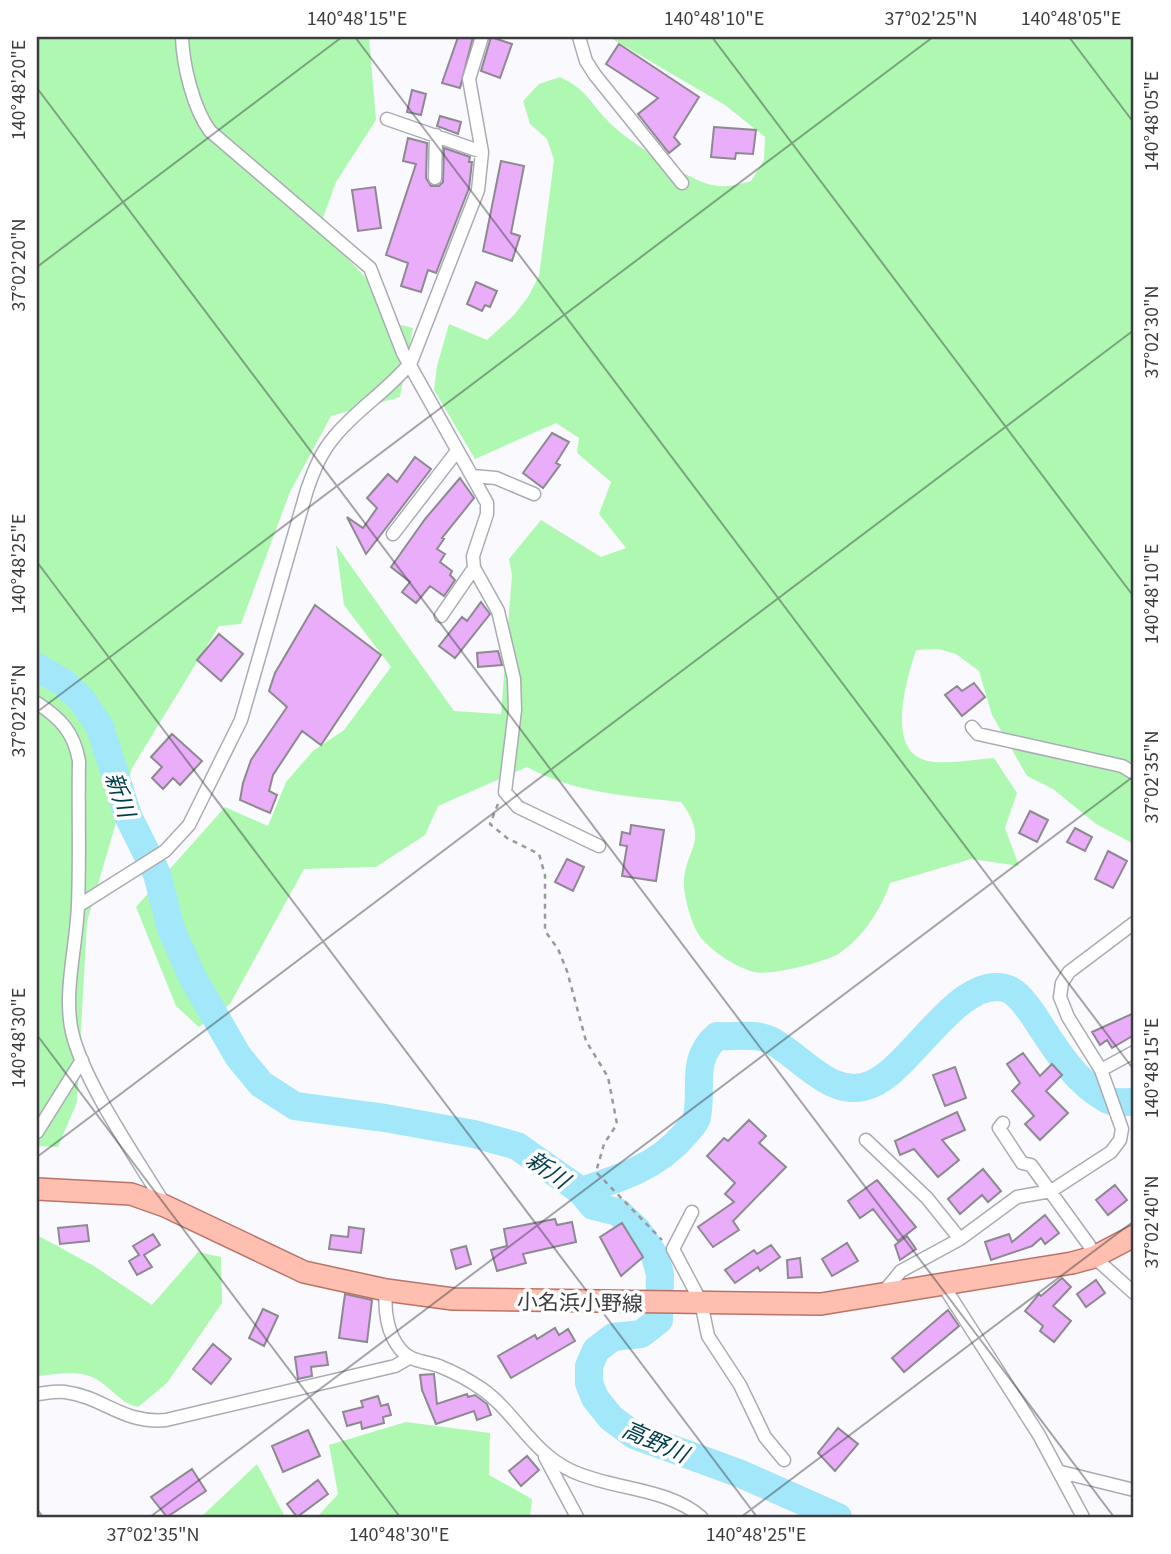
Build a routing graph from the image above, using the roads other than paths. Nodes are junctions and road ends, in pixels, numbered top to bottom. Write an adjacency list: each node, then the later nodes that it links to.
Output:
1 (182, 37): 9 (street)
2 (482, 37): 6 (street)
3 (579, 37): 8 (street)
4 (387, 119): 5 (street)
5 (436, 135): 6 (street); 7 (street)
6 (482, 152): 9 (street)
7 (435, 178)
8 (682, 183)
9 (411, 362): 10 (street); 20 (street)
10 (457, 452): 11 (street); 13 (street)
11 (472, 476): 12 (street); 14 (street)
12 (534, 494)
13 (393, 534)
14 (474, 568): 15 (street); 19 (street)
15 (441, 616)
16 (37, 703): 20 (street)
17 (972, 727): 18 (street)
18 (1134, 773)
19 (598, 846)
20 (78, 906): 23 (street)
21 (1134, 923): 24 (street)
22 (1134, 1052): 24 (street)
23 (82, 1060): 26 (street); 30 (street)
24 (1103, 1075): 29 (street)
25 (1003, 1123): 29 (street)
26 (37, 1132)
27 (866, 1140): 33 (street)
28 (37, 1189): 30 (main road, 小名浜小野線)
29 (1051, 1191): 33 (street); 34 (street)
30 (165, 1206): 36 (main road, 小名浜小野線)
31 (692, 1212): 39 (street)
32 (1134, 1236): 34 (main road, 小名浜小野線)
33 (960, 1238): 38 (street)
34 (1094, 1257): 35 (main road, 小名浜小野線); 37 (street)
35 (943, 1285): 38 (main road, 小名浜小野線); 44 (street)
36 (386, 1290): 39 (main road, 小名浜小野線); 40 (street)
37 (1134, 1293)
38 (881, 1295): 39 (main road, 小名浜小野線)
39 (701, 1302): 43 (street)
40 (409, 1358): 41 (street); 42 (street)
41 (37, 1394)
42 (543, 1453): 46 (street); 47 (street)
43 (783, 1460)
44 (1061, 1472): 45 (street); 48 (street)
45 (1134, 1490)
46 (578, 1517)
47 (701, 1517)
48 (1083, 1517)

